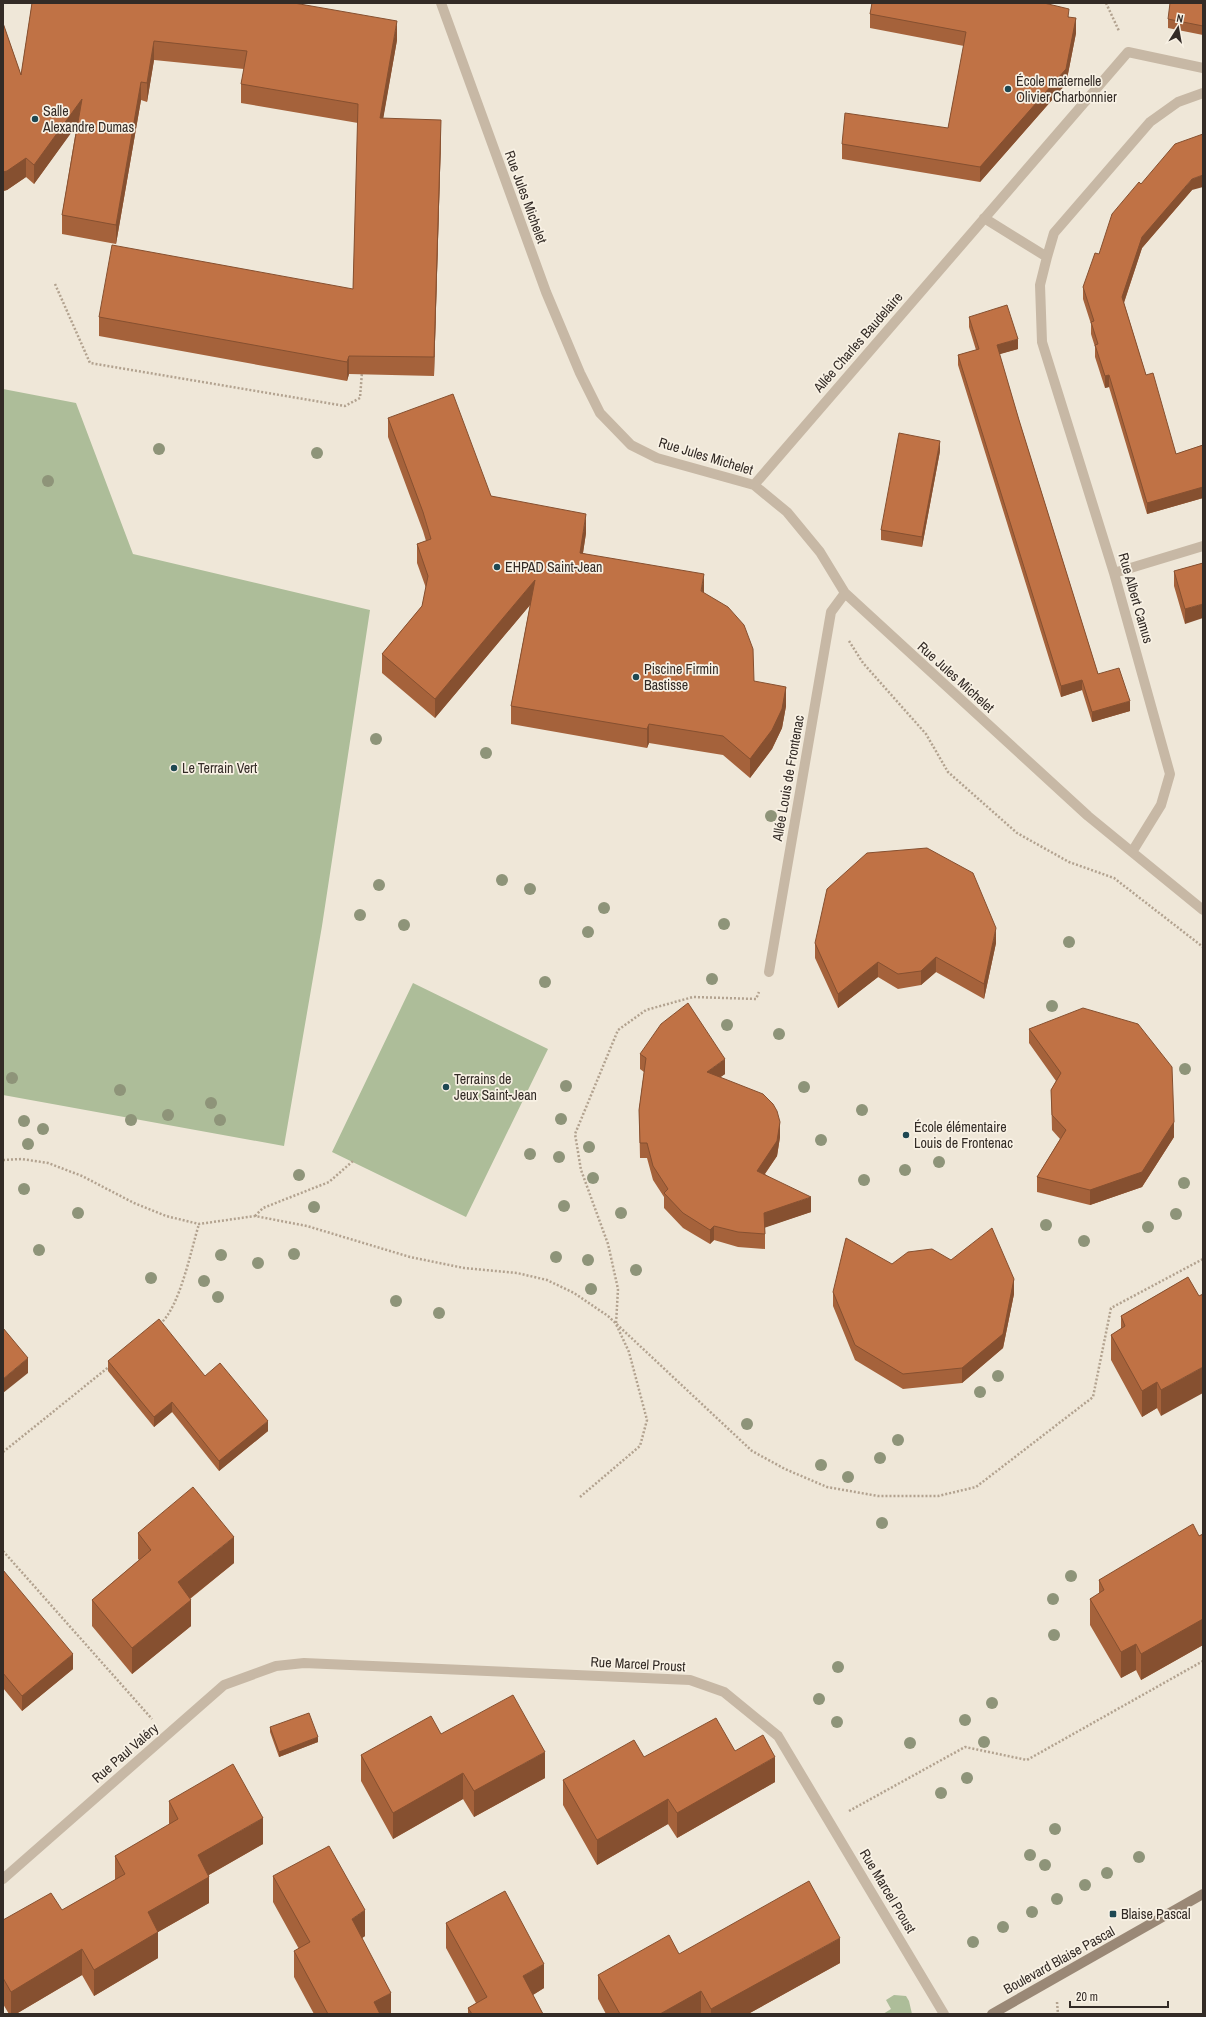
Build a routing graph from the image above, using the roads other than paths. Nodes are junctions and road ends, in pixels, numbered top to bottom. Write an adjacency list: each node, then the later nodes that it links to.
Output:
1 (441, 3): 6 (street, Rue Jules Michelet)
2 (1203, 68): 4 (street, Allée Charles Baudelaire)
3 (1203, 93): 5 (street)
4 (984, 218): 5 (street); 6 (street, Allée Charles Baudelaire)
5 (1047, 257): 8 (street, Rue Albert Camus)
6 (754, 484): 9 (street, Rue Jules Michelet)
7 (1203, 546): 8 (street)
8 (1114, 573): 10 (street, Rue Albert Camus)
9 (845, 593): 10 (street, Rue Jules Michelet); 12 (street, Allée Louis de Frontenac)
10 (1132, 852): 11 (street)
11 (1203, 910)
12 (769, 972)
13 (276, 1666): 14 (street, Rue Paul Valéry); 16 (street, Rue Marcel Proust)
14 (3, 1879)
15 (1203, 1894): 17 (street, Boulevard Blaise Pascal)
16 (944, 2014)
17 (992, 2014)

